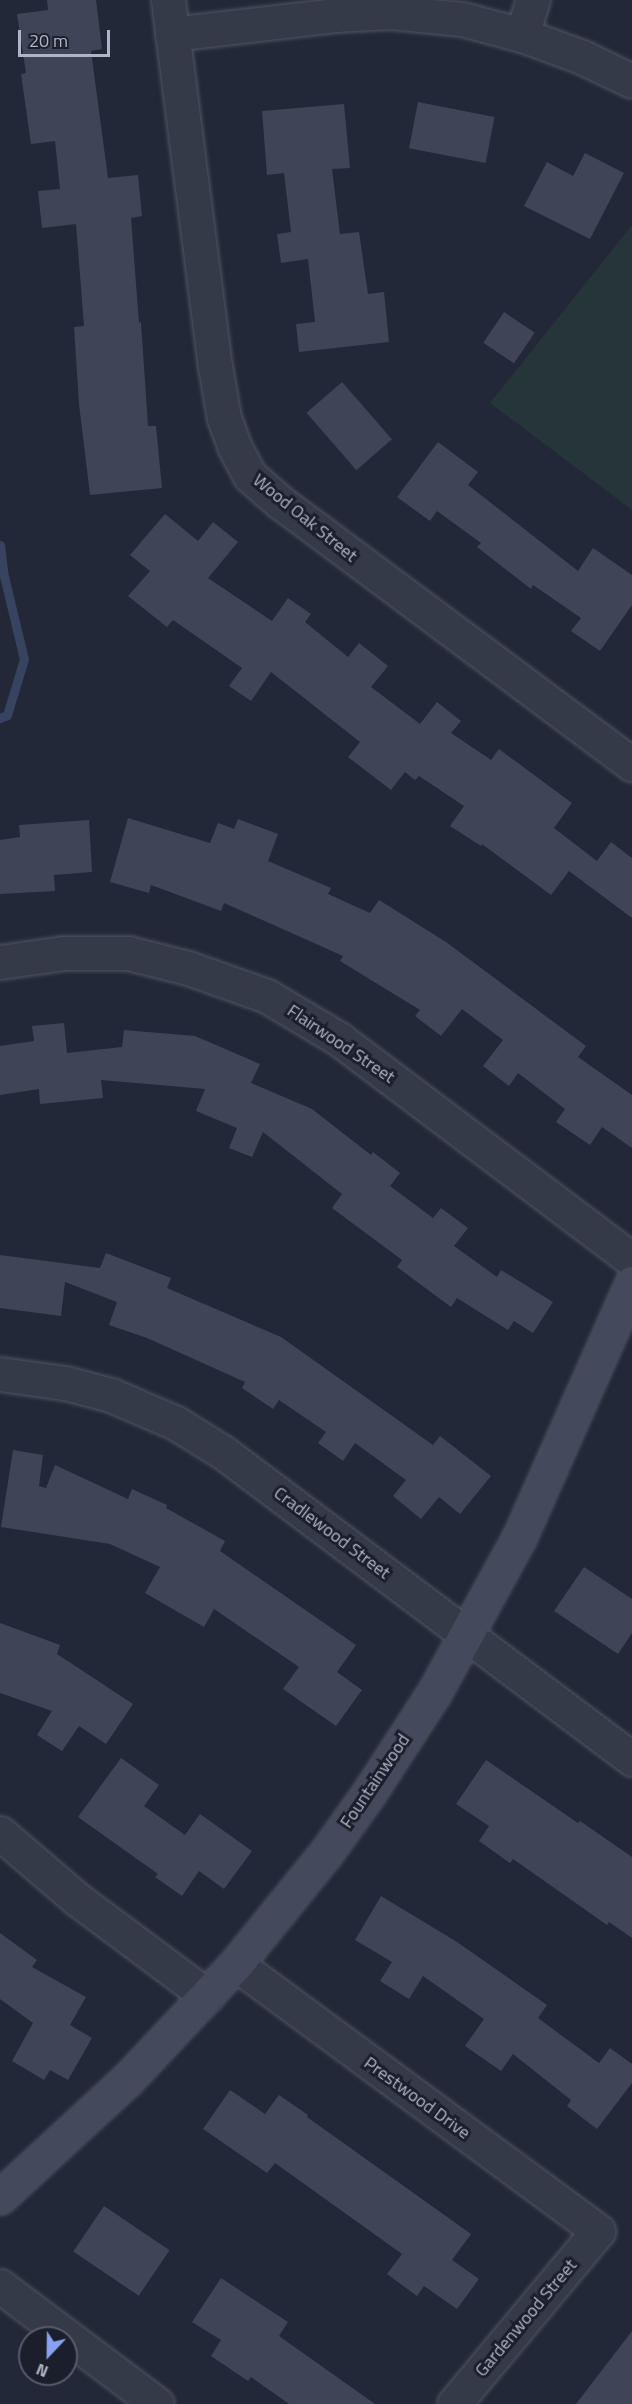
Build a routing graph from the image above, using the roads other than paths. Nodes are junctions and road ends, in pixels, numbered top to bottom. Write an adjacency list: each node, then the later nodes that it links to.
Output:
1 (168, 0): 3 (street, Wood Oak Street)
2 (533, 0): 4 (street)
3 (172, 34): 4 (street); 6 (street, Wood Oak Street)
4 (522, 35): 5 (street)
5 (632, 81)
6 (632, 764)
7 (0, 962): 8 (street, Flairwood Street)
8 (632, 1260)
9 (632, 1283): 11 (street, Fountainwood)
10 (0, 1374): 11 (street, Cradlewood Street)
11 (465, 1633): 12 (street, Cradlewood Street); 14 (street, Fountainwood)
12 (632, 1758)
13 (0, 1833): 15 (street)
14 (236, 1964): 15 (street, Fountainwood); 17 (street, Prestwood Drive)
15 (207, 1996): 16 (street, Fountainwood)
16 (0, 2197)
17 (598, 2231): 20 (street, Gardenwood Street)
18 (0, 2286): 19 (street)
19 (157, 2404)
20 (454, 2404)

